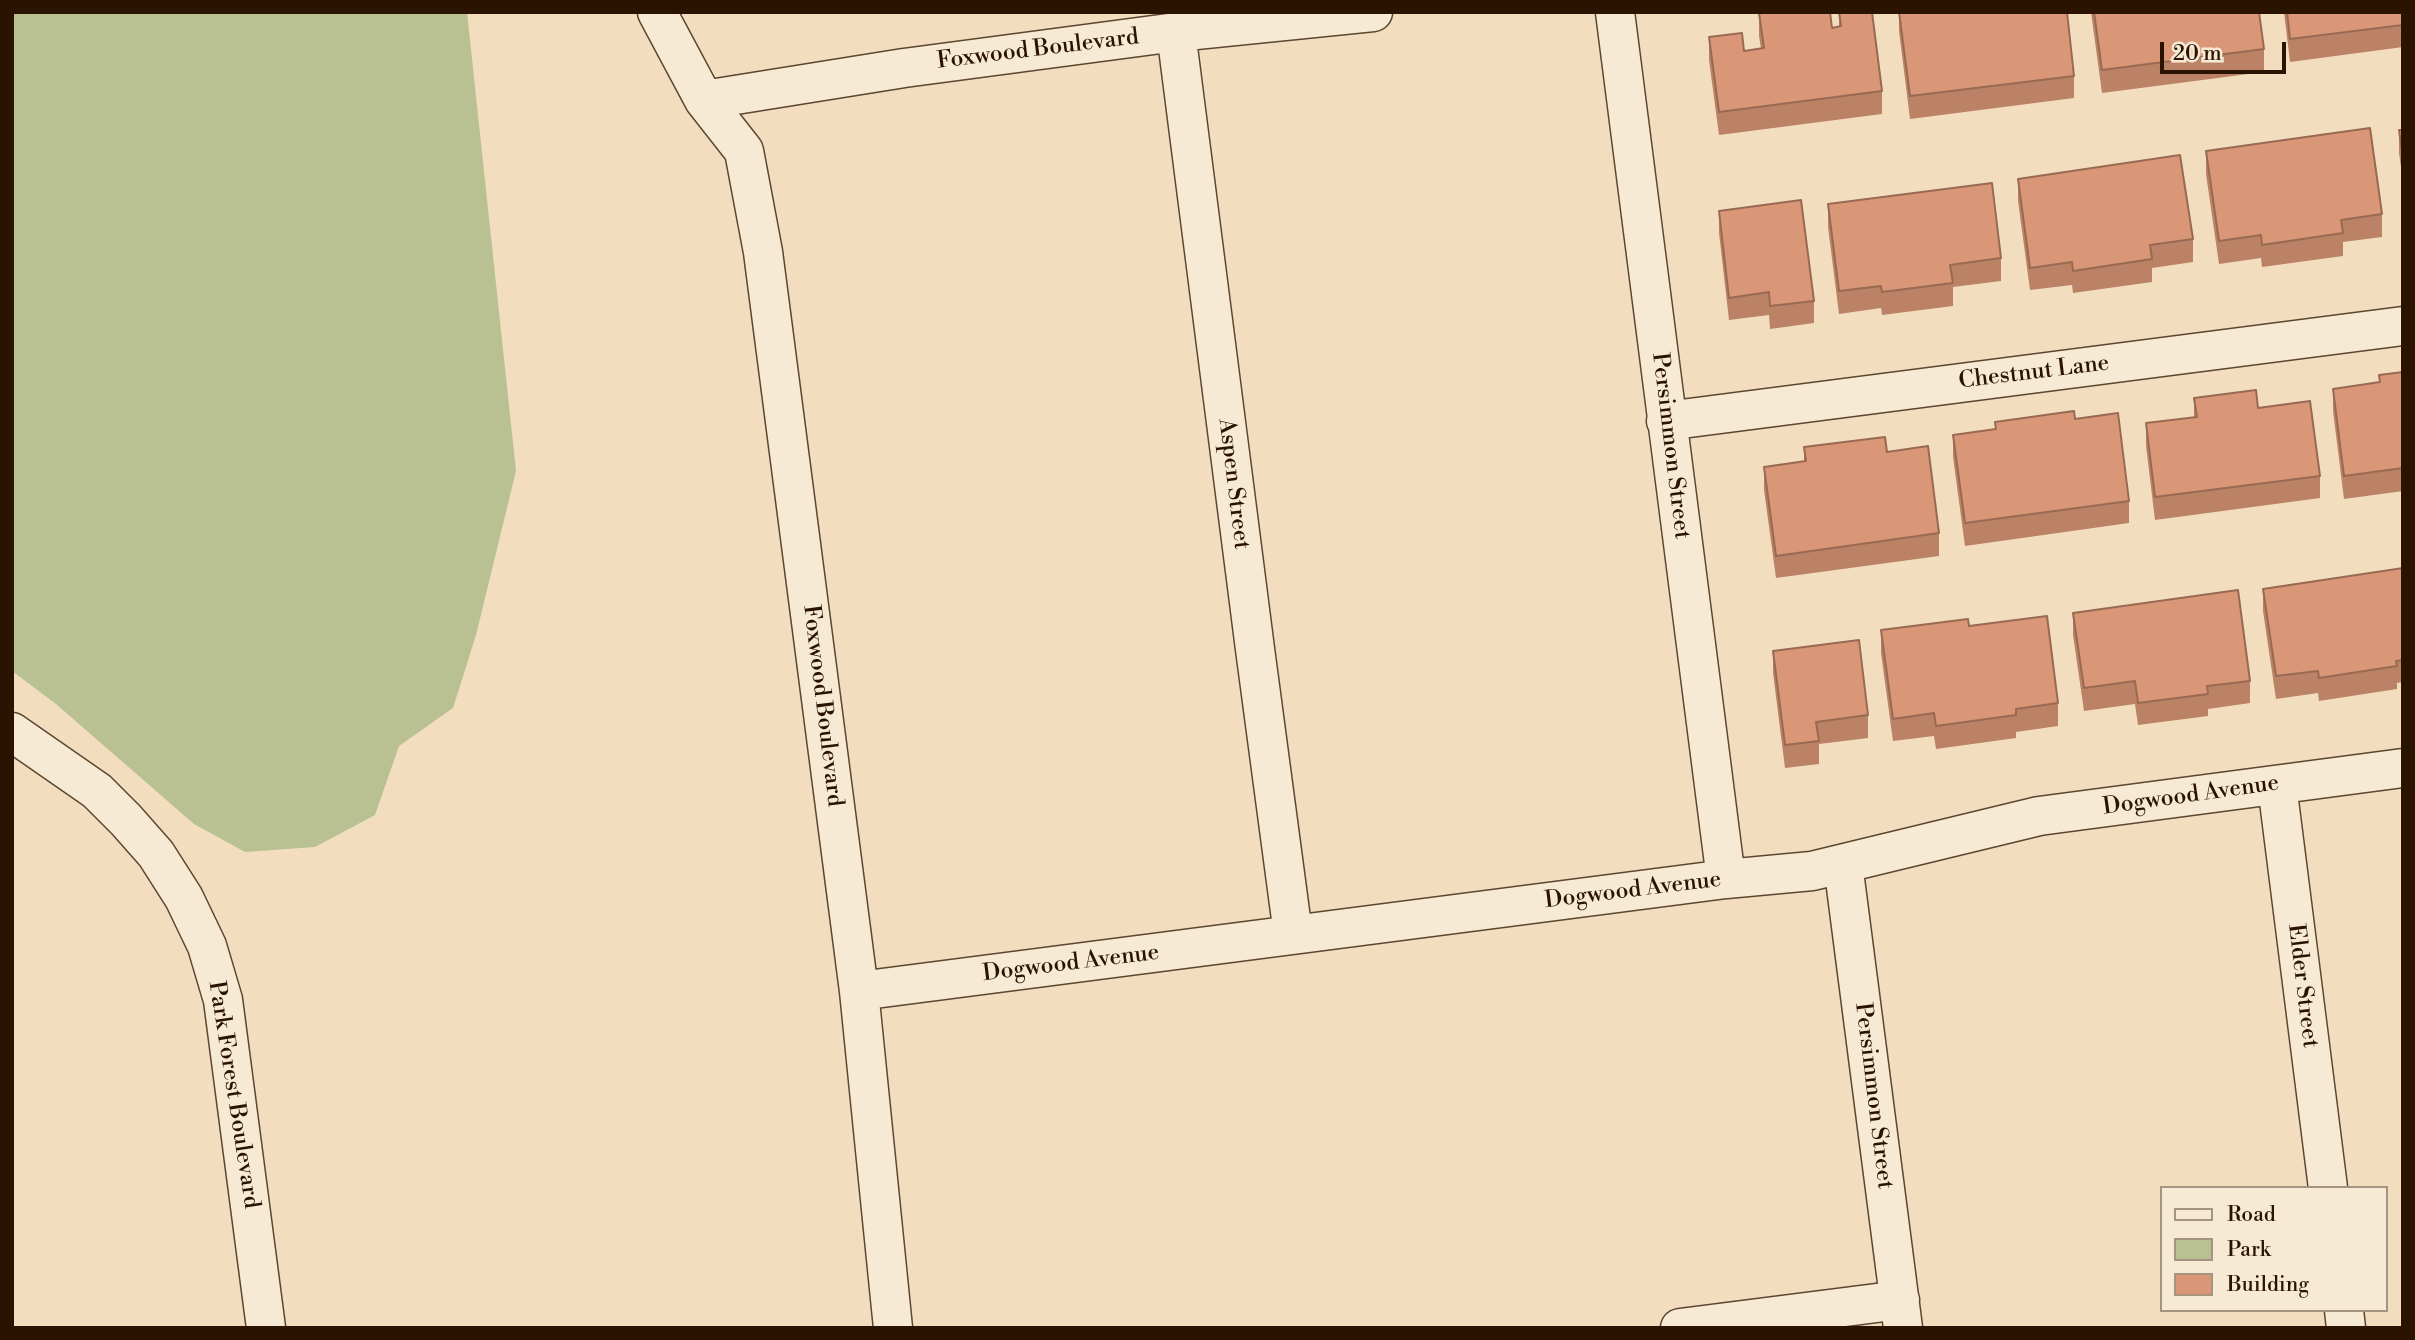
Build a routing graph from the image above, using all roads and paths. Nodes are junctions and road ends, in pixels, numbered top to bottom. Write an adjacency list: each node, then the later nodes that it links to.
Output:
1 (657, 12): 5 (street, Foxwood Boulevard)
2 (1373, 12): 4 (street, Foxwood Boulevard)
3 (1615, 12): 7 (street, Persimmon Street)
4 (1176, 33): 5 (street, Foxwood Boulevard); 13 (street, Aspen Street)
5 (704, 100): 14 (street, Foxwood Boulevard)
6 (2403, 326): 7 (street, Chestnut Lane)
7 (1666, 421): 12 (street, Persimmon Street)
8 (12, 732): 17 (street, Park Forest Boulevard)
9 (2403, 768): 10 (street, Dogwood Avenue)
10 (2277, 785): 11 (street, Dogwood Avenue); 15 (street, Elder Street)
11 (1843, 864): 12 (street, Dogwood Avenue); 16 (street, Persimmon Street)
12 (1726, 879): 13 (street, Dogwood Avenue)
13 (1293, 934): 14 (street, Dogwood Avenue)
14 (859, 991): 18 (street, Foxwood Boulevard)
15 (2328, 1186)
16 (1901, 1314): 19 (street)
17 (266, 1328)
18 (893, 1328)
19 (1680, 1328)

